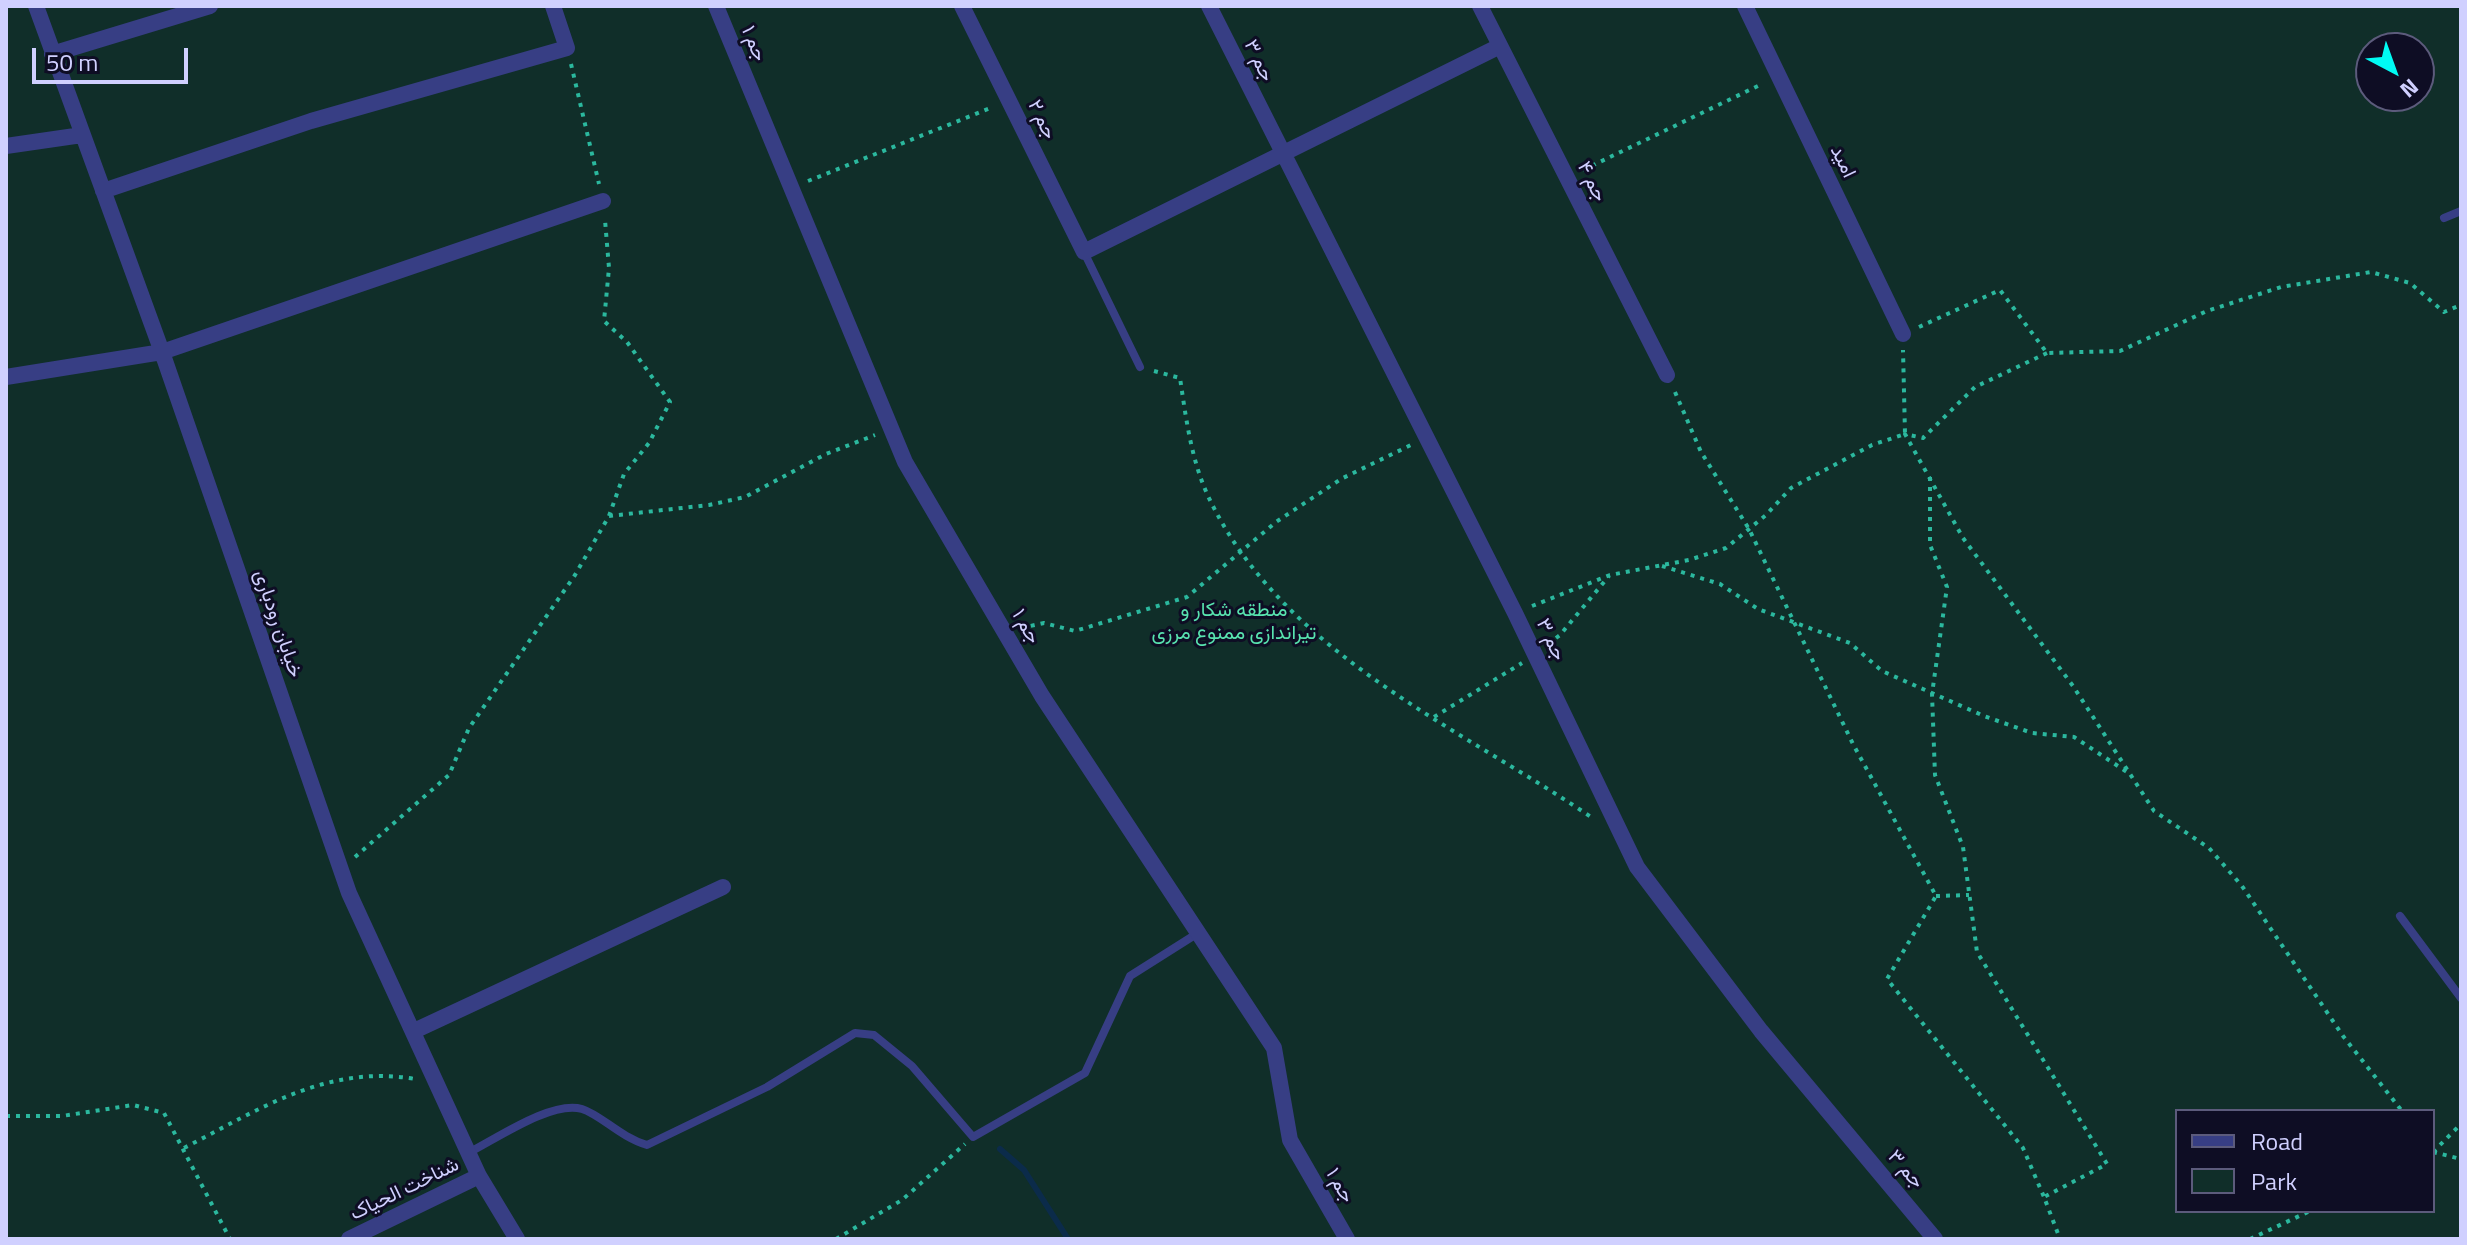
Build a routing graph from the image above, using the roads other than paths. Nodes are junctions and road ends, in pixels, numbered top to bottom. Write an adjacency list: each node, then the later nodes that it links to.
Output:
1 (36, 6): 10 (street, خیابان رودباری)
2 (210, 6): 10 (street)
3 (553, 6): 14 (street)
4 (716, 6): 26 (street, جم ۱)
5 (962, 6): 18 (street, جم ۲)
6 (1209, 6): 13 (street, جم ۳)
7 (1480, 6): 9 (street, جم ۴)
8 (1745, 6): 19 (street, امید)
9 (1500, 46): 13 (street); 22 (street, جم ۴)
10 (52, 54): 11 (street, خیابان رودباری)
11 (82, 135): 12 (street); 14 (street, خیابان رودباری)
12 (6, 146)
13 (1281, 152): 18 (street); 34 (street, جم ۳)
14 (103, 191): 20 (street, خیابان رودباری)
15 (603, 201): 20 (street)
16 (2461, 211): 17 (lane)
17 (2444, 218)
18 (1084, 252): 21 (lane)
19 (1903, 334)
20 (162, 352): 23 (street); 28 (street, خیابان رودباری)
21 (1140, 367)
22 (1667, 375)
23 (6, 377)
24 (723, 887): 28 (street)
25 (2400, 916): 27 (lane)
26 (1198, 933): 29 (lane); 33 (street, جم ۱)
27 (2461, 998)
28 (414, 1031): 29 (street, خیابان رودباری)
29 (468, 1153): 30 (street, خیابان رودباری)
30 (479, 1176): 31 (street, شناخت الحیاک); 32 (street, خیابان رودباری)
31 (349, 1239)
32 (517, 1239)
33 (1347, 1239)
34 (1935, 1239)

